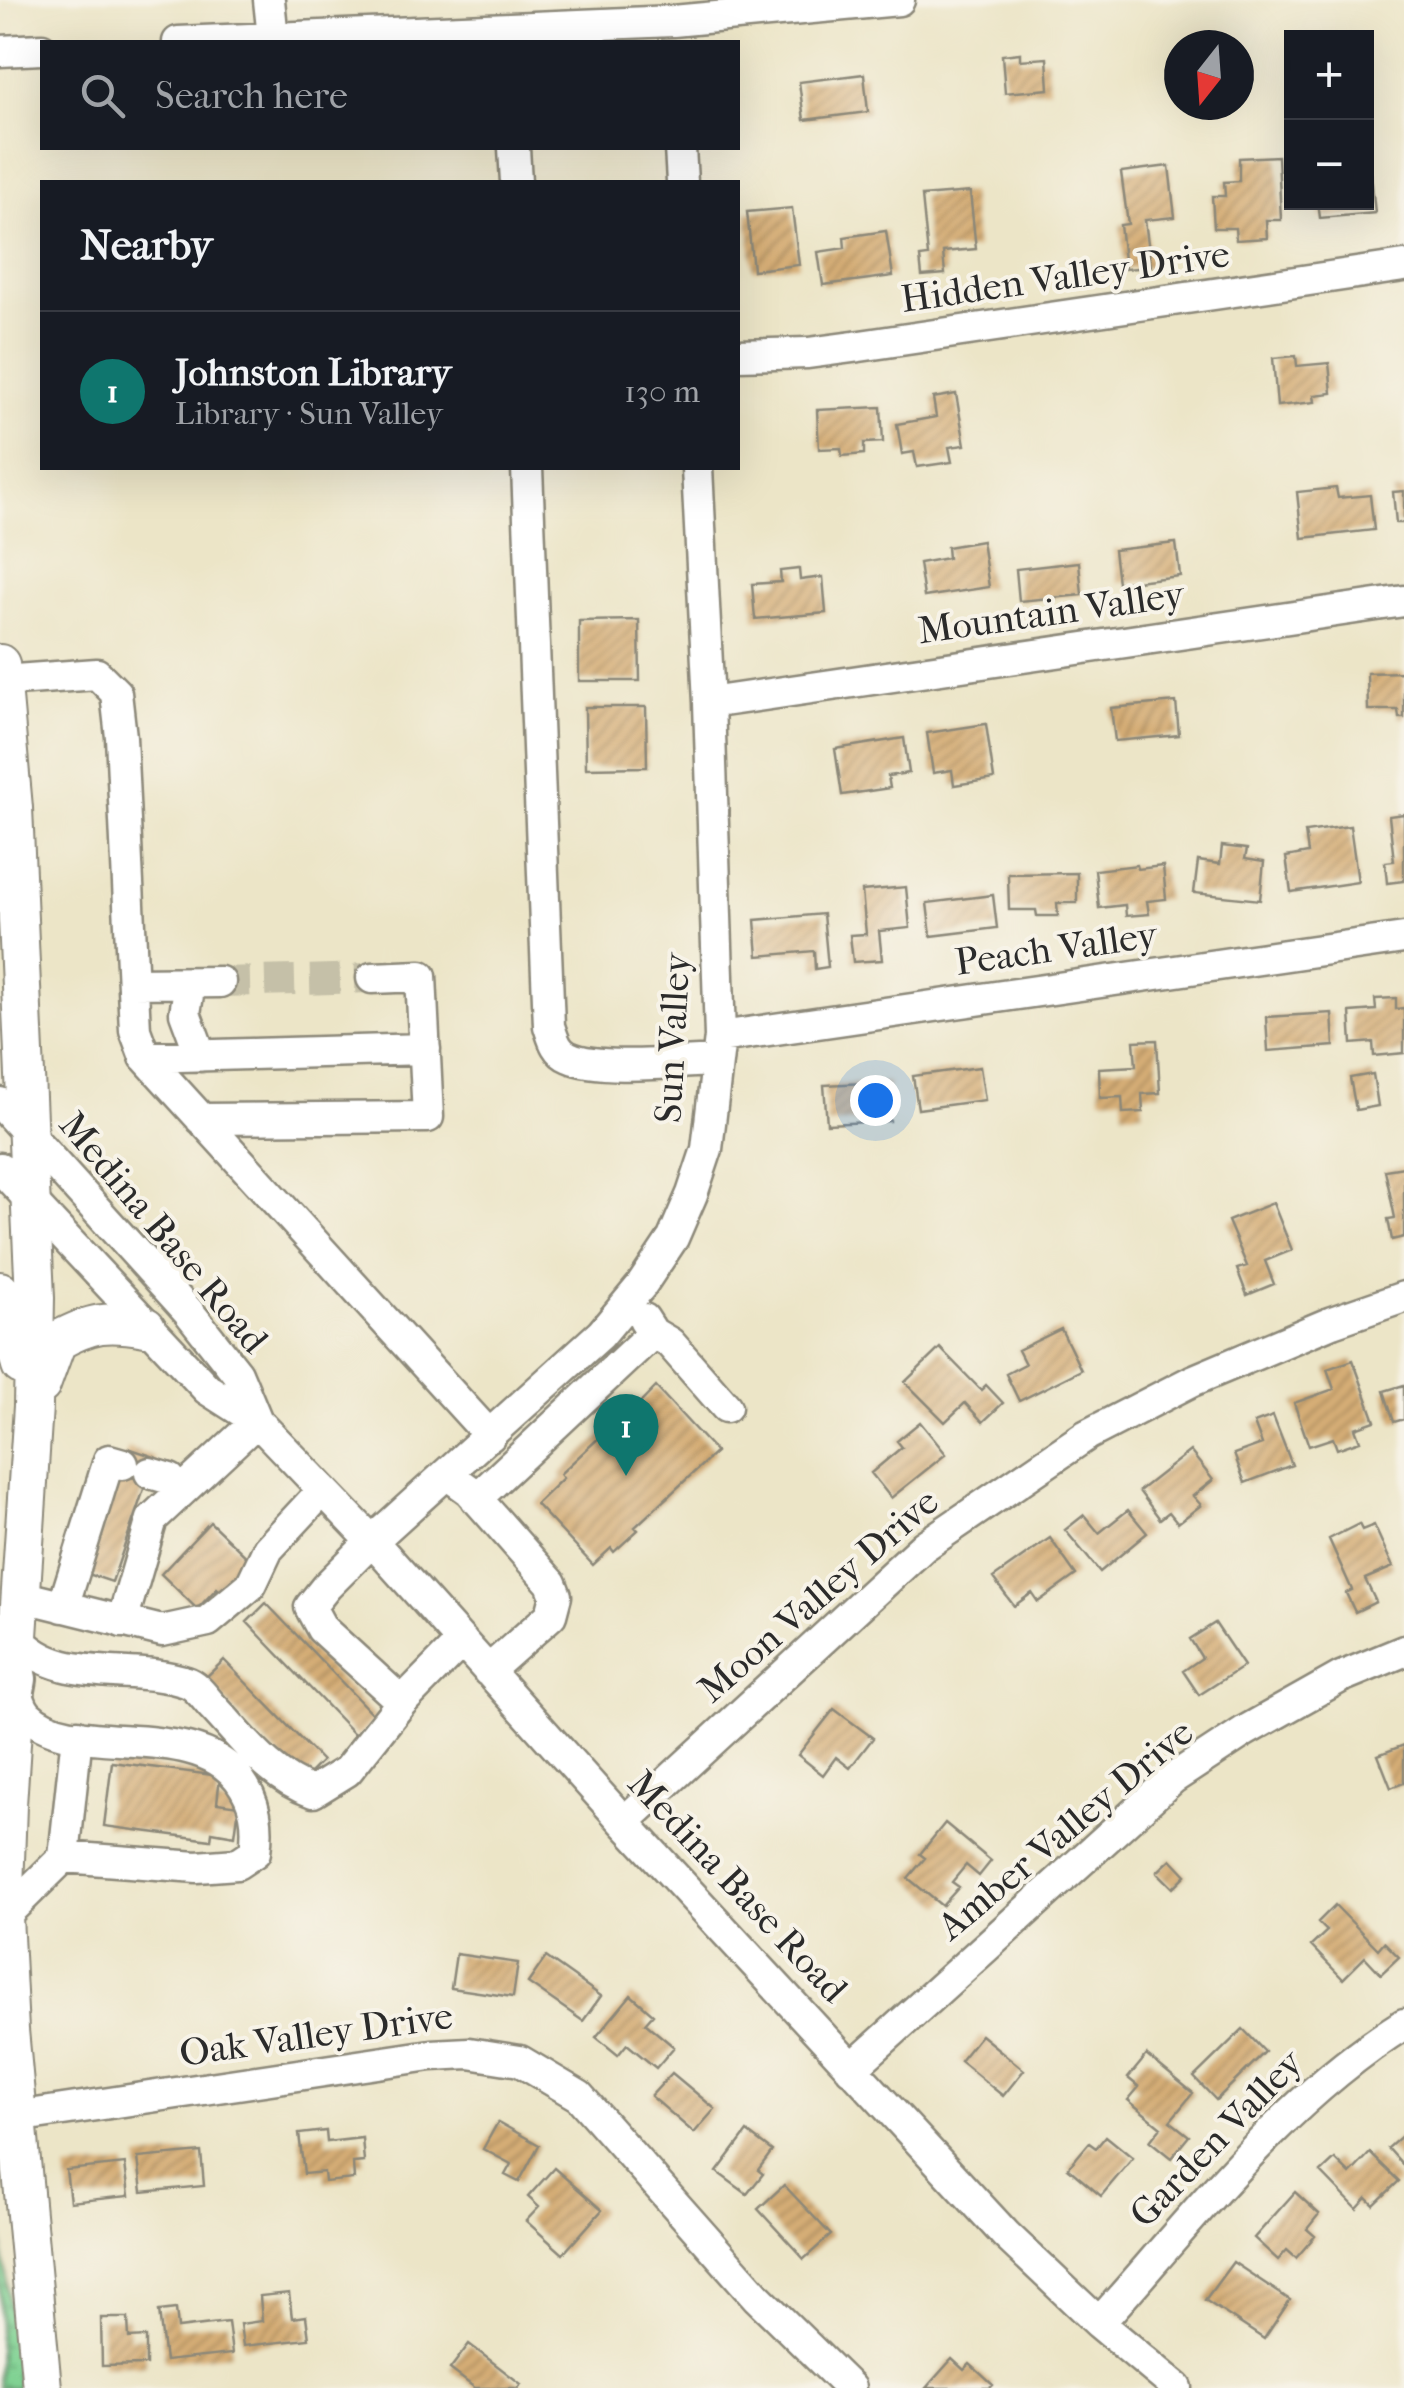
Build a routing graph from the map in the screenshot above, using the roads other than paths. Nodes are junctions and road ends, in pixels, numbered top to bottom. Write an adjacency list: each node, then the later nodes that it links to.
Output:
1 (269, 0): 5 (street)
2 (899, 0): 3 (street)
3 (674, 21): 4 (street)
4 (510, 35): 5 (street)
5 (273, 38): 6 (street)
6 (226, 40)
7 (40, 49): 8 (street)
8 (0, 52)
9 (514, 150): 11 (street)
10 (680, 150): 12 (street)
11 (516, 180)
12 (682, 180)
13 (1404, 266): 14 (street, Hidden Valley Drive)
14 (740, 355)
15 (527, 470): 26 (street, Peach Valley)
16 (697, 470): 19 (street, Sun Valley)
17 (1404, 601): 19 (street, Mountain Valley)
18 (1, 672): 20 (main road); 24 (street)
19 (709, 703): 26 (street, Sun Valley)
20 (13, 808): 21 (main road); 31 (main road)
21 (0, 856)
22 (1404, 938): 26 (street, Peach Valley)
23 (372, 978): 25 (street)
24 (132, 983): 27 (street); 28 (street)
25 (425, 1049): 27 (street); 30 (street)
26 (718, 1049): 36 (street, Sun Valley)
27 (201, 1056): 28 (street)
28 (146, 1058): 30 (street)
29 (0, 1103): 31 (street, Medina Base Road)
30 (201, 1119): 42 (street)
31 (28, 1134): 33 (main road); 41 (street, Medina Base Road)
32 (0, 1168): 33 (street, Medina Base Road)
33 (31, 1202): 37 (street, Medina Base Road); 39 (main road)
34 (0, 1291): 39 (main road)
35 (1404, 1297): 58 (street, Moon Valley Drive)
36 (628, 1302): 38 (street); 42 (street, Sun Valley)
37 (146, 1328): 39 (main road); 41 (street, Medina Base Road)
38 (653, 1333): 40 (street); 46 (street)
39 (33, 1406): 48 (main road)
40 (726, 1408)
41 (257, 1420): 44 (street, Medina Base Road); 45 (street)
42 (490, 1436): 43 (street, Sun Valley)
43 (447, 1474): 46 (street); 47 (street, Sun Valley)
44 (324, 1490): 47 (street, Medina Base Road); 50 (street)
45 (179, 1493): 49 (street); 50 (street)
46 (476, 1499): 54 (street)
47 (372, 1541): 51 (street, Medina Base Road); 55 (street, Sun Valley)
48 (20, 1596): 49 (street); 53 (main road)
49 (63, 1608): 50 (street)
50 (122, 1622)
51 (462, 1641): 54 (street, Medina Base Road); 55 (street)
52 (1404, 1651): 62 (street, Amber Valley Drive)
53 (16, 1659): 55 (street); 56 (street); 57 (highway); 60 (main road)
54 (488, 1671): 58 (street, Medina Base Road)
55 (402, 1702)
56 (77, 1735): 59 (street); 59 (street)
57 (0, 1762)
58 (624, 1822): 62 (street, Medina Base Road)
59 (64, 1857): 60 (street)
60 (4, 1917): 63 (main road)
61 (1404, 2024): 64 (street, Garden Valley)
62 (851, 2069): 64 (street, Medina Base Road)
63 (16, 2117): 65 (main road); 66 (street, Oak Valley Drive)
64 (1099, 2323): 67 (street, Medina Base Road)
65 (42, 2388)
66 (850, 2388)
67 (1177, 2388)

